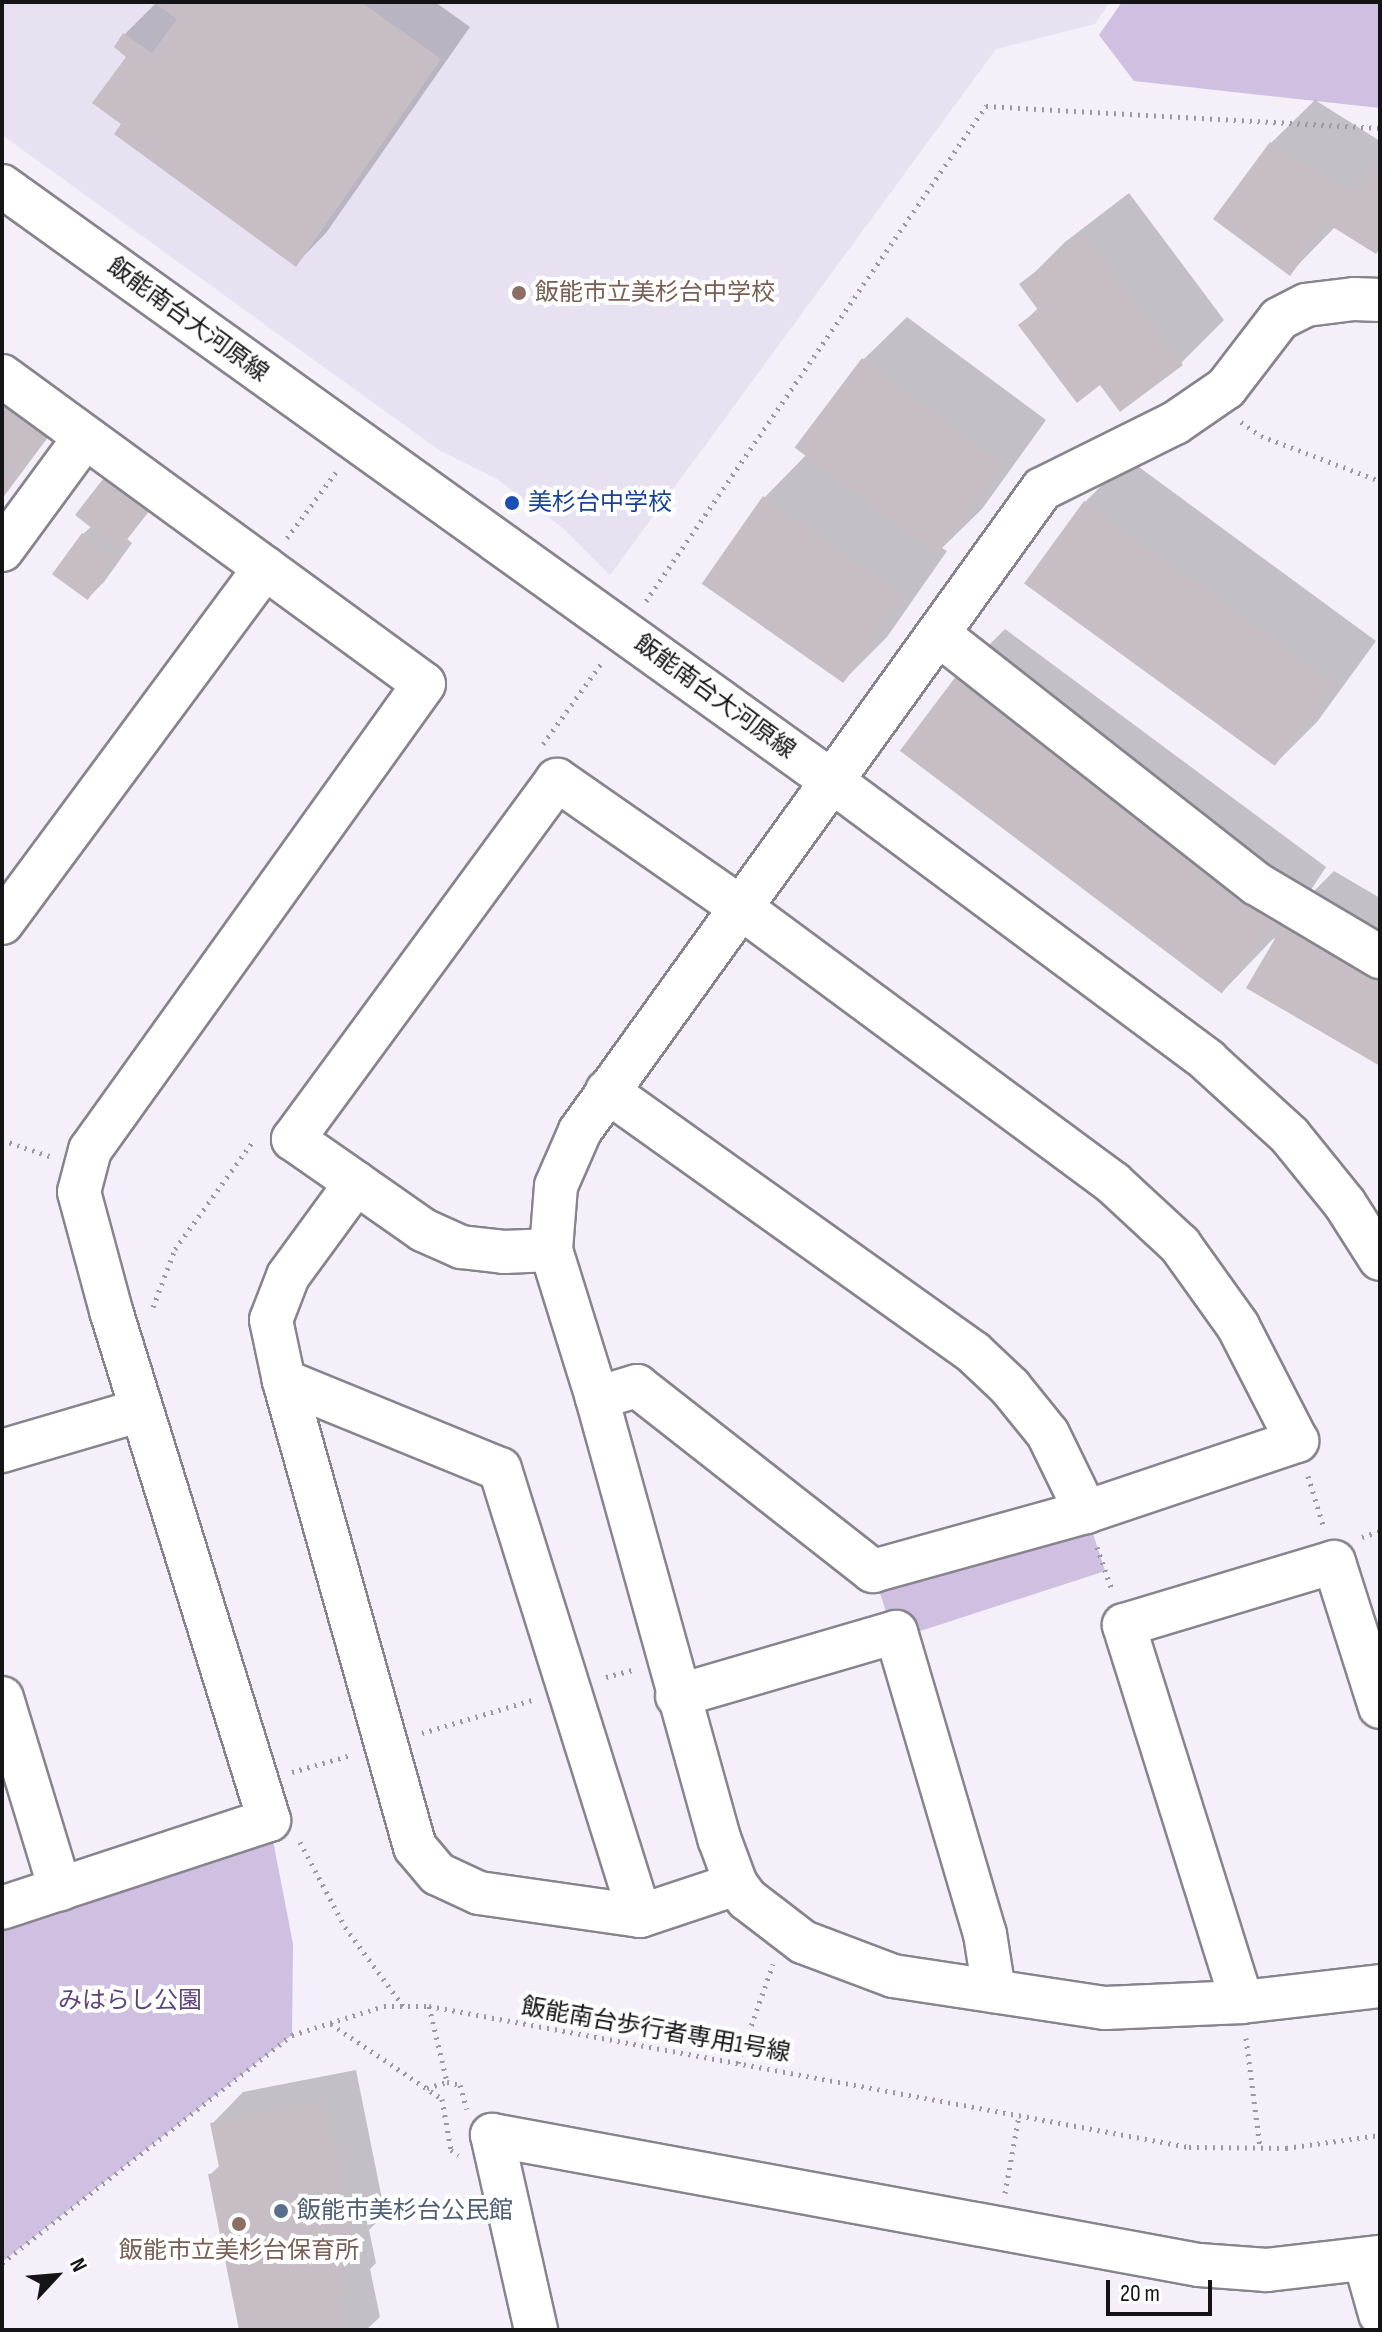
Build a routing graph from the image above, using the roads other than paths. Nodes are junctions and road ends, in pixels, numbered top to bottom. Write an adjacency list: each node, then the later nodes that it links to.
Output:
1 (2, 186): 8 (street, 飯能南台大河原線)
2 (1380, 300): 7 (street)
3 (2, 376): 4 (street)
4 (85, 437): 5 (street); 6 (street)
5 (2, 550)
6 (265, 568): 10 (street); 18 (street)
7 (938, 634): 8 (street); 11 (street)
8 (833, 782): 9 (street); 15 (street, 飯能南台大河原線)
9 (740, 907): 12 (street); 13 (street); 20 (street)
10 (2, 923)
11 (1380, 957)
12 (607, 1091): 14 (street); 20 (street)
13 (356, 1183): 14 (street); 16 (street)
14 (551, 1250): 17 (street)
15 (1380, 1259)
16 (284, 1381): 27 (street); 27 (street)
17 (597, 1398): 20 (street); 21 (street)
18 (141, 1410): 19 (street); 25 (street)
19 (2, 1451)
20 (1086, 1512)
21 (673, 1677): 24 (street); 29 (street)
22 (2, 1698): 25 (street)
23 (1380, 1707): 30 (street)
24 (736, 1884): 27 (street); 29 (street)
25 (60, 1889): 26 (street)
26 (2, 1908)
27 (640, 1916)
28 (1380, 1986): 30 (street)
29 (994, 1991): 30 (street)
30 (1242, 2002)
31 (1372, 2259): 32 (street); 33 (street)
32 (1380, 2314)
33 (536, 2330)

